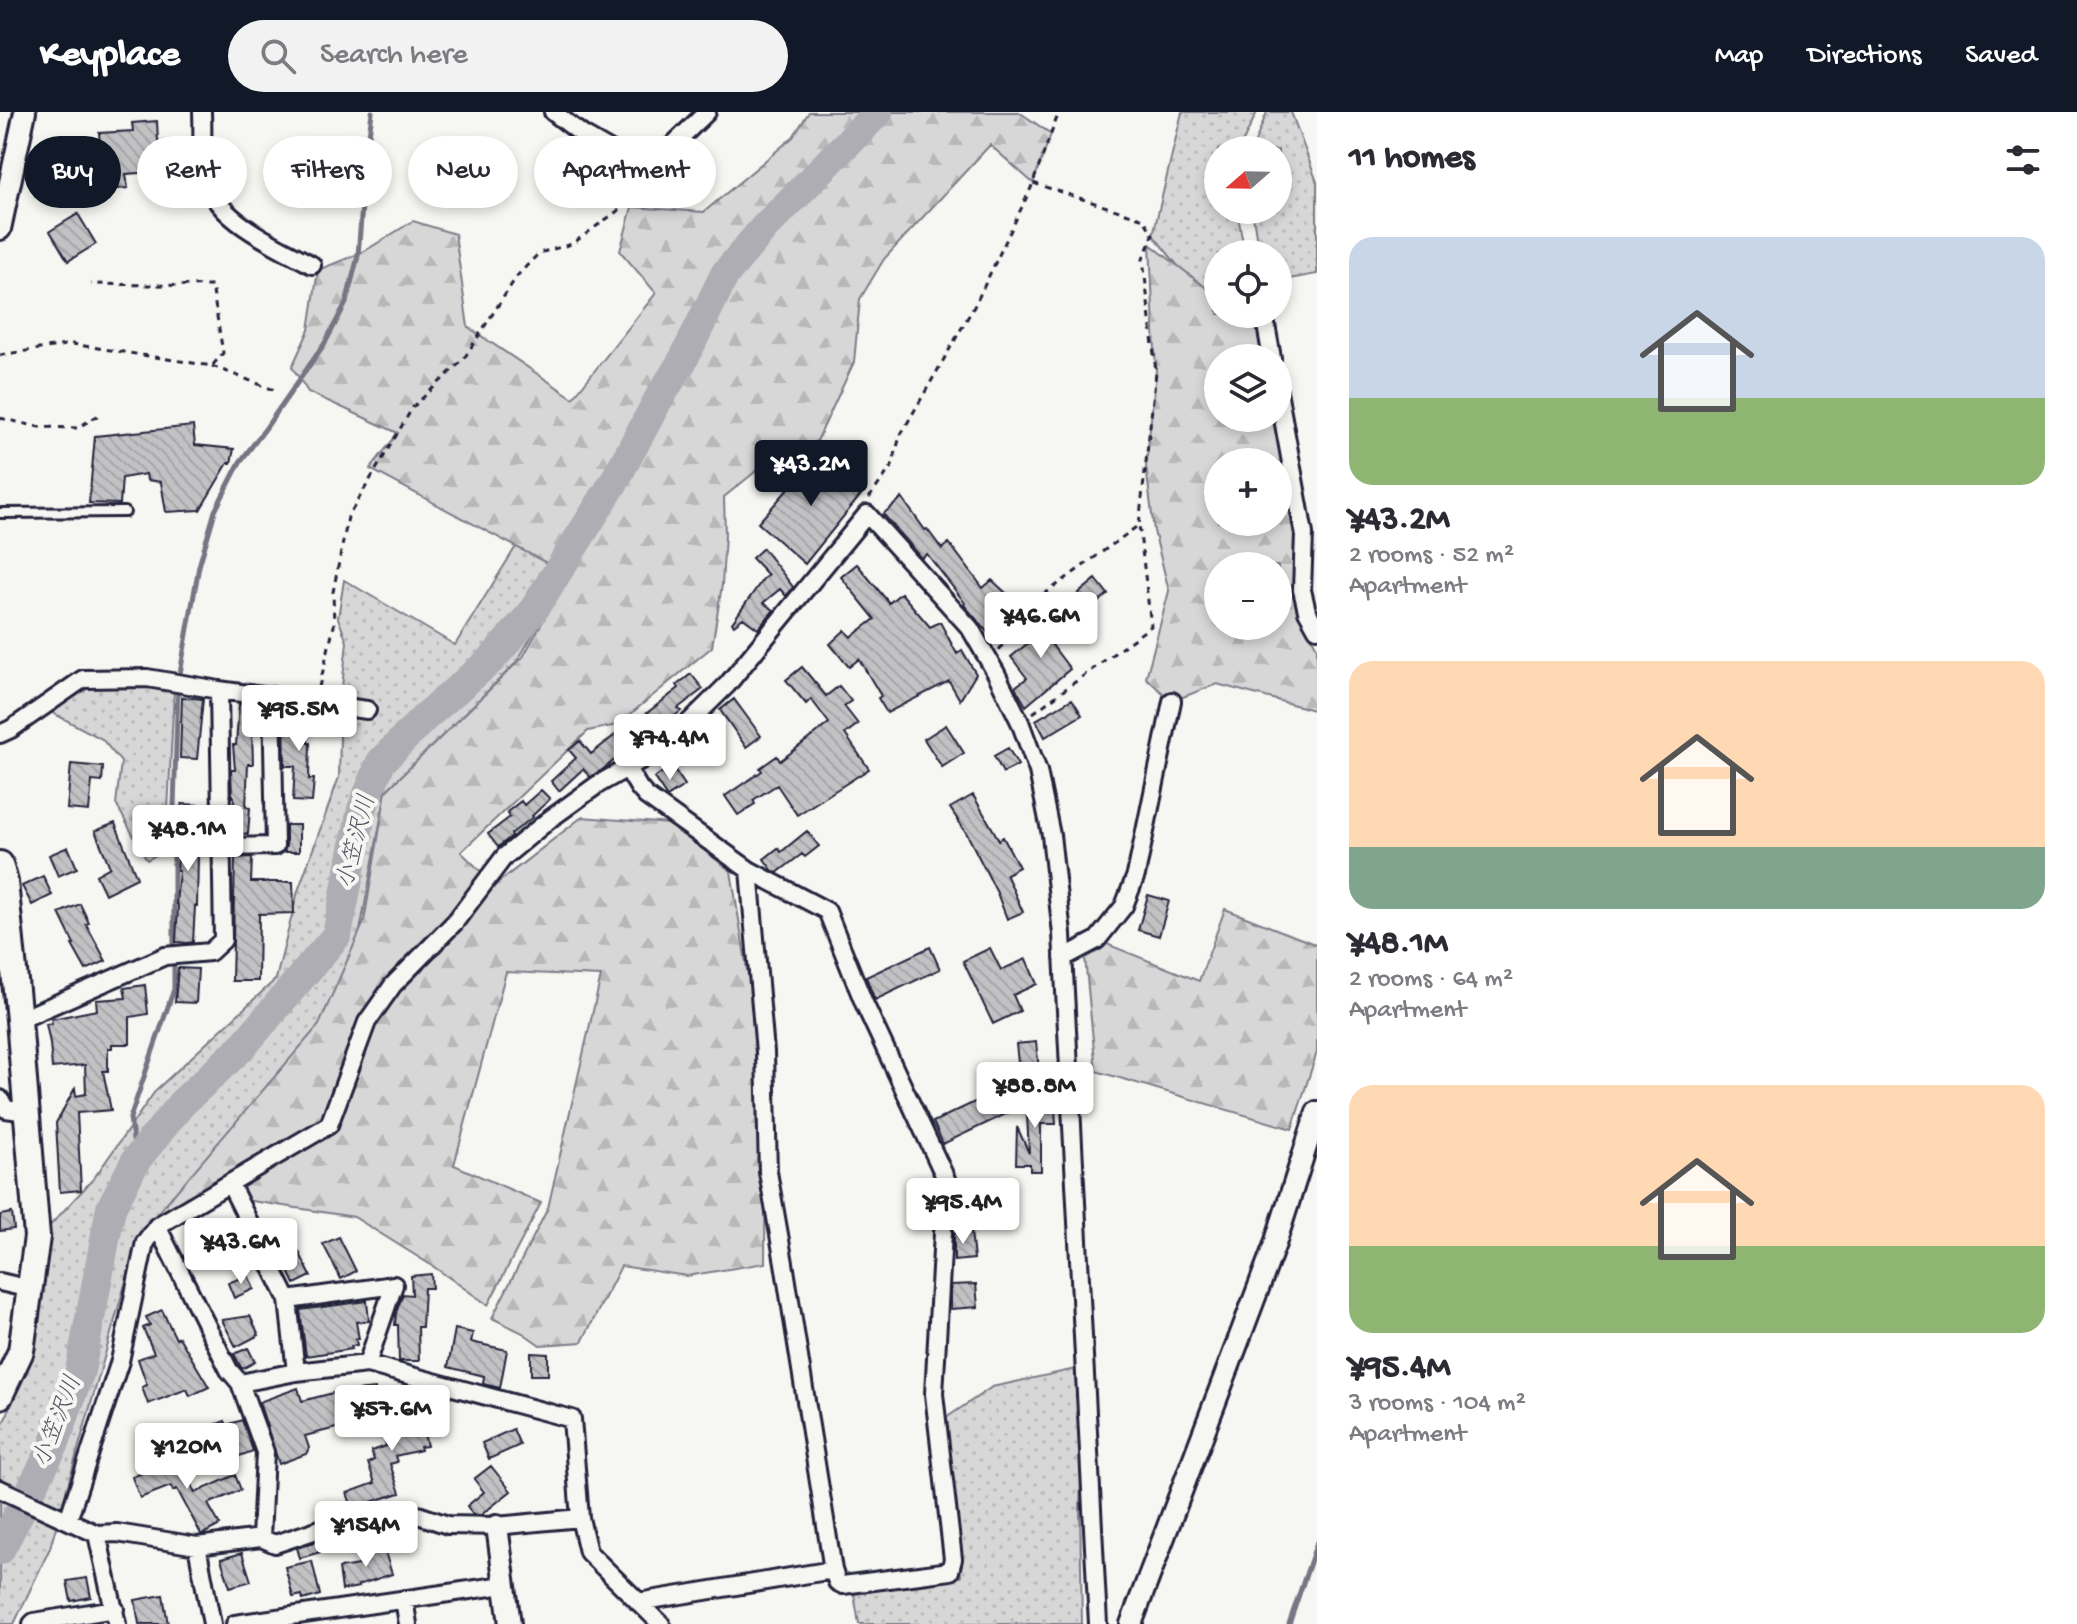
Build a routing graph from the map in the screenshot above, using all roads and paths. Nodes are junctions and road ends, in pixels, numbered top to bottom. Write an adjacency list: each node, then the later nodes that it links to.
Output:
1 (25, 112): 9 (street)
2 (202, 112): 12 (street)
3 (553, 112): 6 (street)
4 (707, 112): 7 (street)
5 (1059, 112): 8 (path)
6 (585, 136)
7 (682, 136)
8 (1033, 183): 22 (path); 23 (path)
9 (4, 186): 11 (street)
10 (622, 208): 29 (path)
11 (0, 229)
12 (312, 265)
13 (91, 284): 15 (path)
14 (0, 355): 15 (path)
15 (212, 366): 16 (path)
16 (277, 391)
17 (99, 415): 18 (path)
18 (0, 418)
19 (1285, 432): 24 (street)
20 (125, 512): 21 (lane)
21 (0, 513)
22 (867, 514): 25 (street); 33 (street)
23 (1139, 525): 25 (path); 31 (path)
24 (1317, 629)
25 (990, 663): 31 (street)
26 (219, 690): 27 (street); 32 (street); 34 (street)
27 (272, 696): 29 (street); 34 (street)
28 (1172, 701): 37 (street)
29 (316, 703): 30 (street)
30 (367, 710)
31 (1020, 722): 37 (street)
32 (0, 734)
33 (627, 768): 36 (street); 42 (street)
34 (222, 847): 38 (street)
35 (0, 864): 38 (main road)
36 (749, 870): 58 (street); 58 (street)
37 (1063, 958): 70 (street)
38 (19, 1020): 40 (main road)
39 (0, 1099): 40 (street)
40 (27, 1112): 45 (main road)
41 (1317, 1112): 71 (street)
42 (230, 1184): 43 (street); 46 (street)
43 (157, 1226): 49 (street); 52 (street)
44 (0, 1282): 45 (street)
45 (30, 1289): 50 (main road)
46 (288, 1300): 47 (street); 48 (street)
47 (367, 1364): 48 (street); 53 (street)
48 (296, 1372): 49 (street)
49 (240, 1383): 56 (street)
50 (0, 1396)
51 (1, 1490): 52 (street)
52 (65, 1518): 55 (street)
53 (580, 1518): 54 (street); 61 (street)
54 (497, 1526): 56 (street); 59 (street)
55 (97, 1534): 57 (street); 62 (street)
56 (261, 1538): 57 (street)
57 (197, 1546): 65 (street)
58 (833, 1570): 61 (street)
59 (504, 1585): 60 (street); 68 (street)
60 (404, 1599): 63 (street); 67 (street)
61 (638, 1602): 69 (street)
62 (116, 1616): 64 (street)
63 (310, 1618): 66 (street)
64 (32, 1624)
65 (212, 1624)
66 (235, 1624)
67 (408, 1624)
68 (510, 1624)
69 (661, 1624)
70 (1098, 1624)
71 (1131, 1624)

